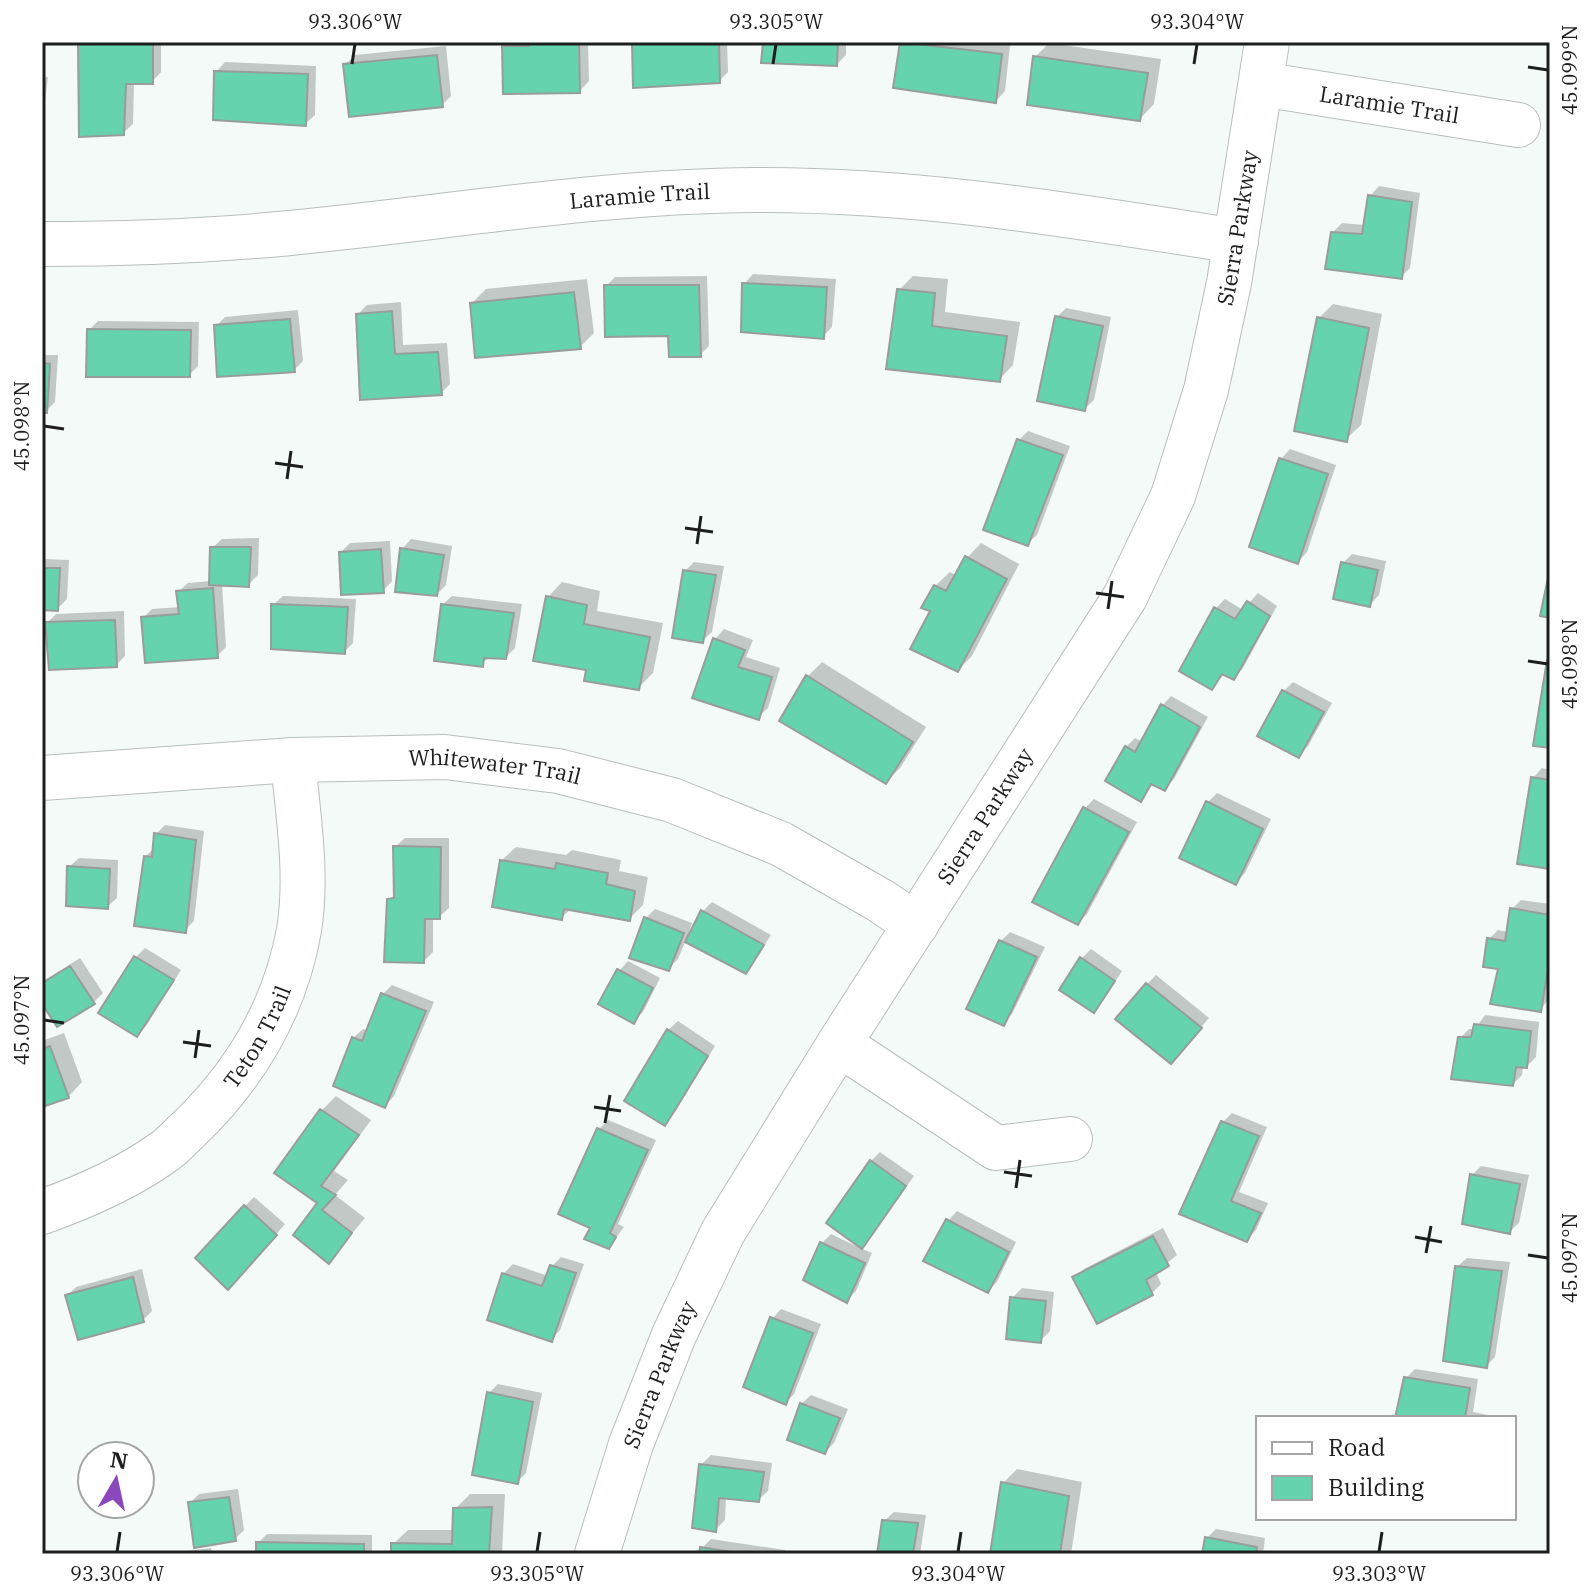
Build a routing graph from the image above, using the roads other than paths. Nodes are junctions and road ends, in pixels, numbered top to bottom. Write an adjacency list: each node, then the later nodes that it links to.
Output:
1 (1264, 63): 2 (street, Laramie Trail); 3 (street, Sierra Parkway)
2 (1518, 125)
3 (1236, 241): 4 (street, Laramie Trail); 7 (street, Sierra Parkway)
4 (42, 244)
5 (293, 760): 6 (street, Whitewater Trail); 7 (street, Whitewater Trail); 10 (street, Teton Trail)
6 (42, 778)
7 (916, 925): 8 (street, Sierra Parkway)
8 (839, 1044): 9 (street); 11 (street, Sierra Parkway)
9 (1070, 1139)
10 (42, 1212)
11 (597, 1554)

